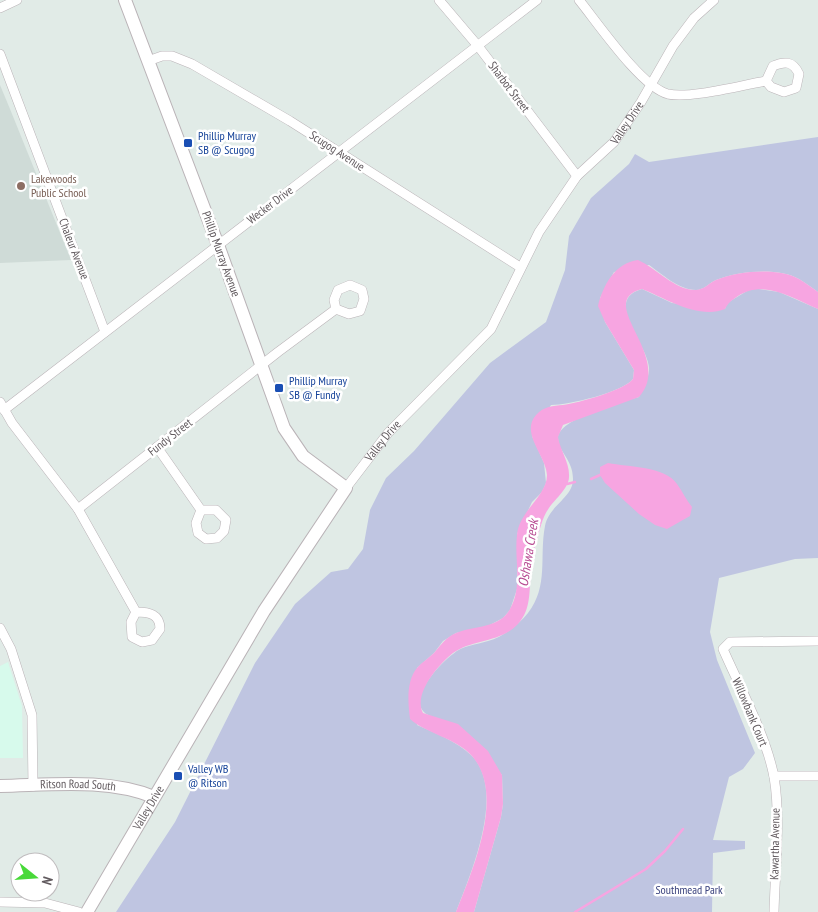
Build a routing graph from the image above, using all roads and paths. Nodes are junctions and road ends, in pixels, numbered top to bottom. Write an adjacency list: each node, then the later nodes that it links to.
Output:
1 (17, 0): 7 (street)
2 (124, 0): 10 (street, Phillip Murray Avenue)
3 (440, 0): 8 (street, Sharbot Street)
4 (537, 0): 8 (street, Wecker Drive)
5 (578, 0): 12 (street)
6 (714, 0): 12 (street, Valley Drive)
7 (0, 8)
8 (478, 46): 13 (street, Wecker Drive); 14 (street, Sharbot Street)
9 (0, 54): 18 (street, Chaleur Avenue)
10 (148, 61): 13 (street, Scugog Avenue); 15 (street, Phillip Murray Avenue)
11 (766, 81): 12 (street)
12 (650, 83): 14 (street, Valley Drive)
13 (339, 153): 15 (street, Wecker Drive); 16 (street, Scugog Avenue)
14 (577, 176): 16 (street, Valley Drive)
15 (218, 244): 18 (street, Wecker Drive); 19 (street, Phillip Murray Avenue)
16 (520, 267): 22 (street, Valley Drive)
17 (336, 309): 19 (street, Fundy Street)
18 (105, 332): 20 (street, Wecker Drive)
19 (261, 365): 21 (street, Fundy Street); 22 (street, Phillip Murray Avenue)
20 (2, 406): 23 (street)
21 (157, 446): 23 (street, Fundy Street); 24 (street)
22 (346, 488): 32 (street, Valley Drive)
23 (78, 509): 25 (street)
24 (201, 510)
25 (136, 612)
26 (0, 628): 31 (street)
27 (818, 642): 28 (street, Willowbank Court)
28 (774, 776): 29 (street); 36 (street, Kawartha Avenue)
29 (818, 776)
30 (0, 786): 31 (street, Ritson Road South)
31 (33, 786): 32 (street, Ritson Road South)
32 (154, 797): 35 (street, Valley Drive)
33 (0, 902): 34 (street)
34 (79, 912)
35 (87, 912)
36 (774, 912)

